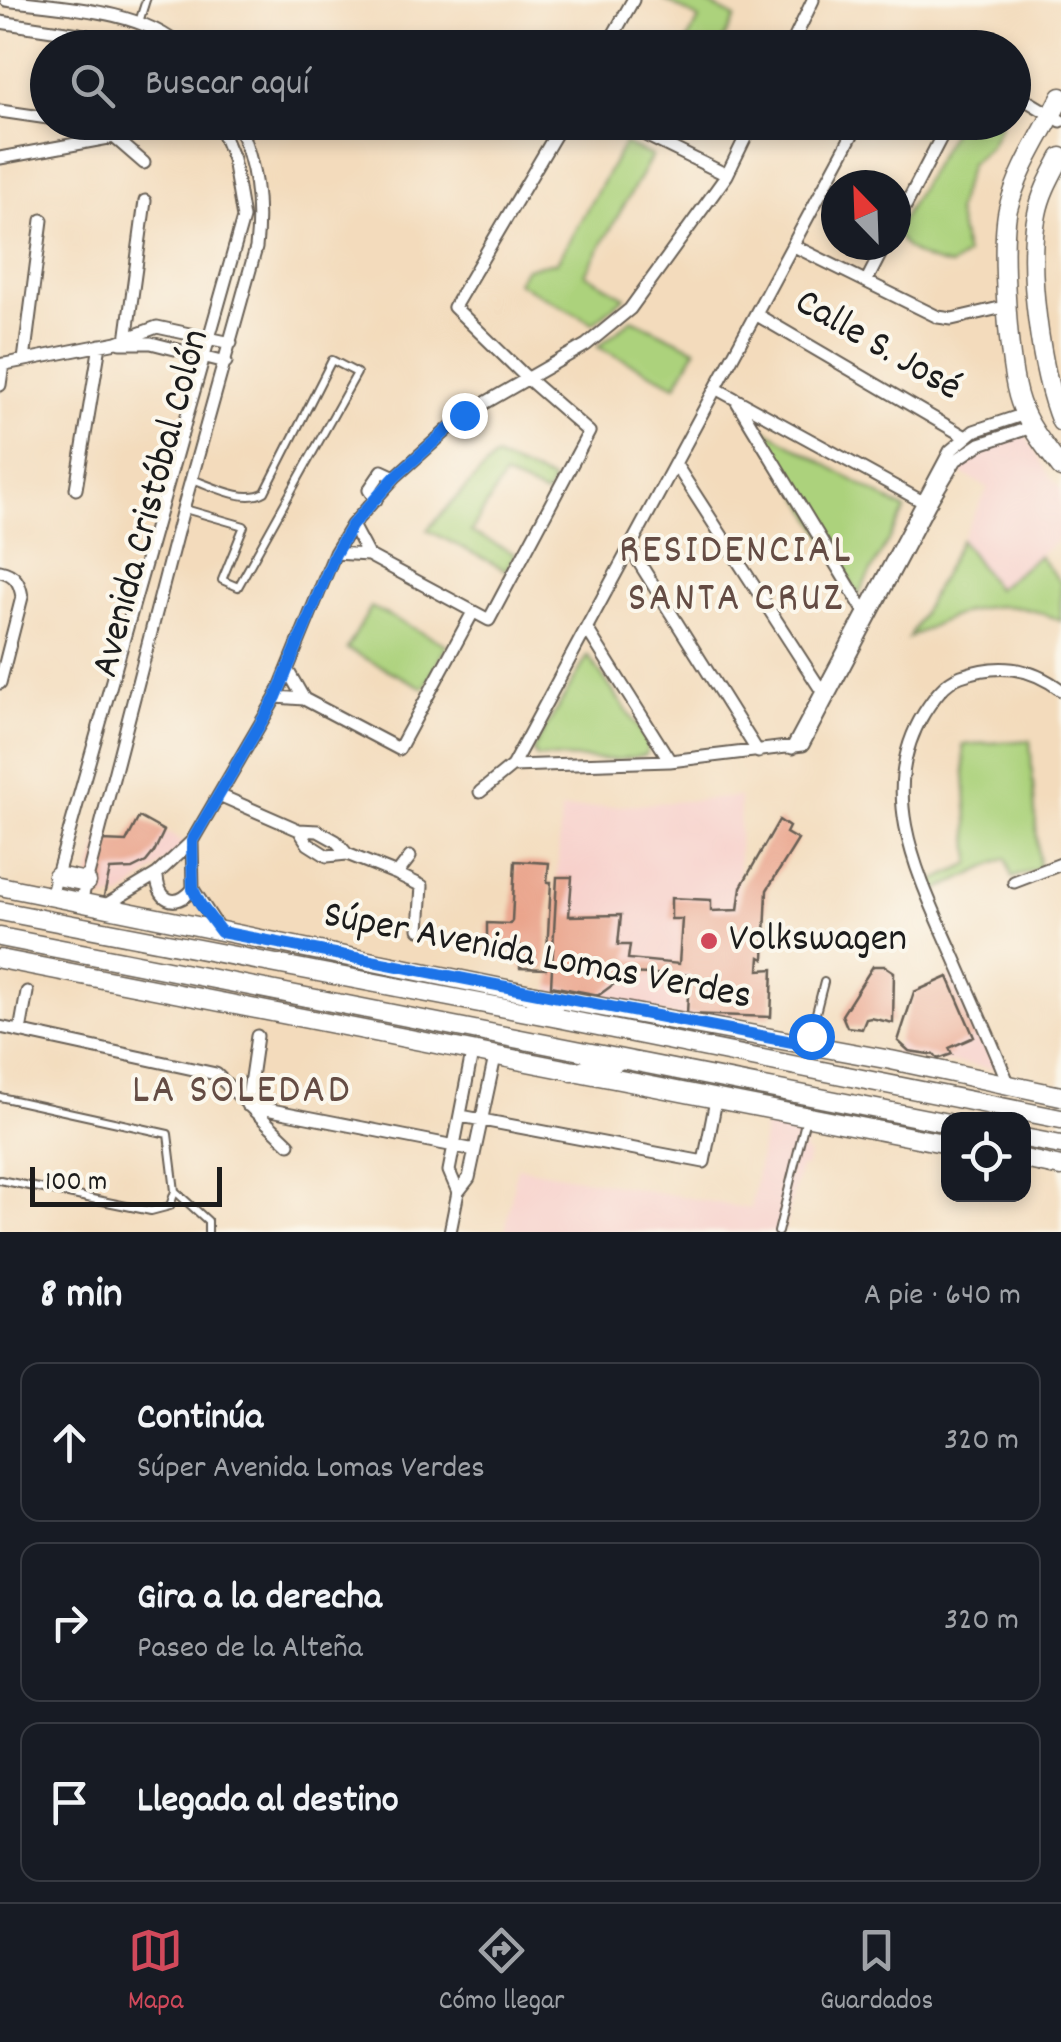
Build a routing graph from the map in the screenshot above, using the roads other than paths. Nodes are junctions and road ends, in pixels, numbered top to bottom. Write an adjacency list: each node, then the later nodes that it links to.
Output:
1 (6, 0): 6 (street)
2 (146, 0): 6 (lane)
3 (634, 0): 9 (street)
4 (814, 0): 10 (street)
5 (0, 22): 7 (street)
6 (138, 23): 8 (street)
7 (53, 30)
8 (150, 30)
9 (616, 30)
10 (799, 30)
11 (1031, 99): 13 (street)
12 (0, 111): 14 (street)
13 (1058, 111): 34 (main road)
14 (30, 115)
15 (98, 140): 25 (street)
16 (117, 140): 26 (street)
17 (225, 140): 36 (street, Avenida Cristóbal Colón)
18 (245, 140): 38 (street, Avenida Cristóbal Colón)
19 (552, 140): 44 (street)
20 (656, 140): 27 (street)
21 (744, 140): 27 (street)
22 (850, 140): 31 (street)
23 (940, 140): 28 (street)
24 (1061, 157): 49 (main road)
25 (0, 158)
26 (144, 163)
27 (727, 176): 44 (street)
28 (911, 195)
29 (145, 201): 37 (street)
30 (42, 220): 41 (street)
31 (794, 246): 33 (street); 35 (street)
32 (877, 260): 33 (street)
33 (867, 280): 34 (street)
34 (1008, 306): 48 (main road)
35 (757, 315): 46 (street); 50 (street, Calle S. José)
36 (210, 338): 37 (street); 38 (street); 40 (street, Avenida Cristóbal Colón)
37 (123, 341): 39 (street); 40 (street)
38 (231, 343): 42 (street, Avenida Cristóbal Colón)
39 (100, 345): 41 (street); 54 (street)
40 (204, 357): 42 (street); 81 (street, Avenida Cristóbal Colón)
41 (24, 360): 43 (street)
42 (226, 362): 53 (street, Avenida Cristóbal Colón)
43 (1, 364): 45 (street)
44 (526, 377): 57 (street); 62 (street)
45 (0, 385)
46 (717, 389): 47 (street); 51 (street)
47 (736, 400): 55 (street); 63 (street)
48 (1028, 421): 50 (street); 52 (main road); 55 (street)
49 (1061, 422)
50 (964, 436): 55 (street)
51 (676, 464): 58 (street); 69 (street)
52 (1061, 468)
53 (190, 479): 56 (street, Avenida Cristóbal Colón); 56 (lane)
54 (76, 489)
55 (925, 502): 63 (street)
56 (182, 509): 82 (street, Avenida Cristóbal Colón)
57 (352, 525): 59 (street); 60 (street)
58 (630, 548): 64 (street); 71 (street)
59 (335, 554): 60 (street); 65 (street)
60 (368, 554): 62 (street)
61 (0, 571): 66 (street)
62 (473, 612): 70 (street)
63 (868, 616): 69 (street)
64 (587, 629): 72 (street); 73 (street)
65 (288, 671): 68 (street); 70 (street)
66 (0, 683)
67 (1061, 690): 106 (street)
68 (276, 697): 70 (street); 75 (street)
69 (825, 697): 71 (street)
70 (304, 699)
71 (758, 752): 72 (street)
72 (670, 761): 73 (street)
73 (512, 766): 74 (street)
74 (480, 792)
75 (219, 795): 76 (street); 80 (street)
76 (192, 841): 79 (street); 85 (street)
77 (410, 857): 80 (street)
78 (1061, 864): 83 (street)
79 (158, 874): 85 (street); 88 (street)
80 (398, 874): 90 (street)
81 (56, 876): 82 (main road); 86 (street, Avenida Cristóbal Colón)
82 (87, 882): 87 (street, Avenida Cristóbal Colón)
83 (1014, 882)
84 (0, 886): 86 (main road, Súper Avenida Lomas Verdes)
85 (193, 889): 91 (street)
86 (51, 896): 87 (main road, Súper Avenida Lomas Verdes)
87 (81, 902): 88 (main road, Súper Avenida Lomas Verdes)
88 (104, 906): 91 (main road, Súper Avenida Lomas Verdes)
89 (0, 911): 97 (main road, Súper Avenida Lomas Verdes)
90 (419, 929)
91 (221, 932): 96 (main road, Súper Avenida Lomas Verdes)
92 (0, 937): 104 (main road, Súper Avenida Lomas Verdes)
93 (0, 959): 102 (main road)
94 (824, 982): 101 (lane)
95 (27, 992): 99 (street)
96 (531, 994): 97 (main road); 101 (main road, Súper Avenida Lomas Verdes)
97 (558, 1018): 113 (main road, Súper Avenida Lomas Verdes)
98 (0, 1027): 99 (street)
99 (20, 1031): 110 (street)
100 (257, 1036): 110 (street)
101 (808, 1045): 106 (main road, Súper Avenida Lomas Verdes)
102 (472, 1053): 103 (main road); 111 (street)
103 (496, 1058): 105 (main road); 114 (street)
104 (626, 1060): 105 (main road); 115 (main road, Súper Avenida Lomas Verdes)
105 (573, 1072): 109 (main road)
106 (1009, 1085): 107 (main road, Súper Avenida Lomas Verdes)
107 (1061, 1096)
108 (0, 1097): 125 (lane)
109 (716, 1100): 112 (main road); 114 (street)
110 (247, 1105): 118 (street); 120 (street)
111 (461, 1116): 114 (street); 120 (street)
112 (806, 1116): 117 (main road); 129 (lane)
113 (1061, 1119)
114 (482, 1120): 121 (street)
115 (941, 1122)
116 (1031, 1140): 119 (main road)
117 (941, 1143)
118 (289, 1144)
119 (1056, 1146)
120 (454, 1148): 121 (street); 126 (street)
121 (475, 1150): 126 (street)
122 (1031, 1160): 123 (main road)
123 (1061, 1166)
124 (0, 1180): 125 (lane)
125 (174, 1191): 127 (lane)
126 (458, 1192): 128 (street)
127 (208, 1232)
128 (450, 1232)
129 (778, 1232)

